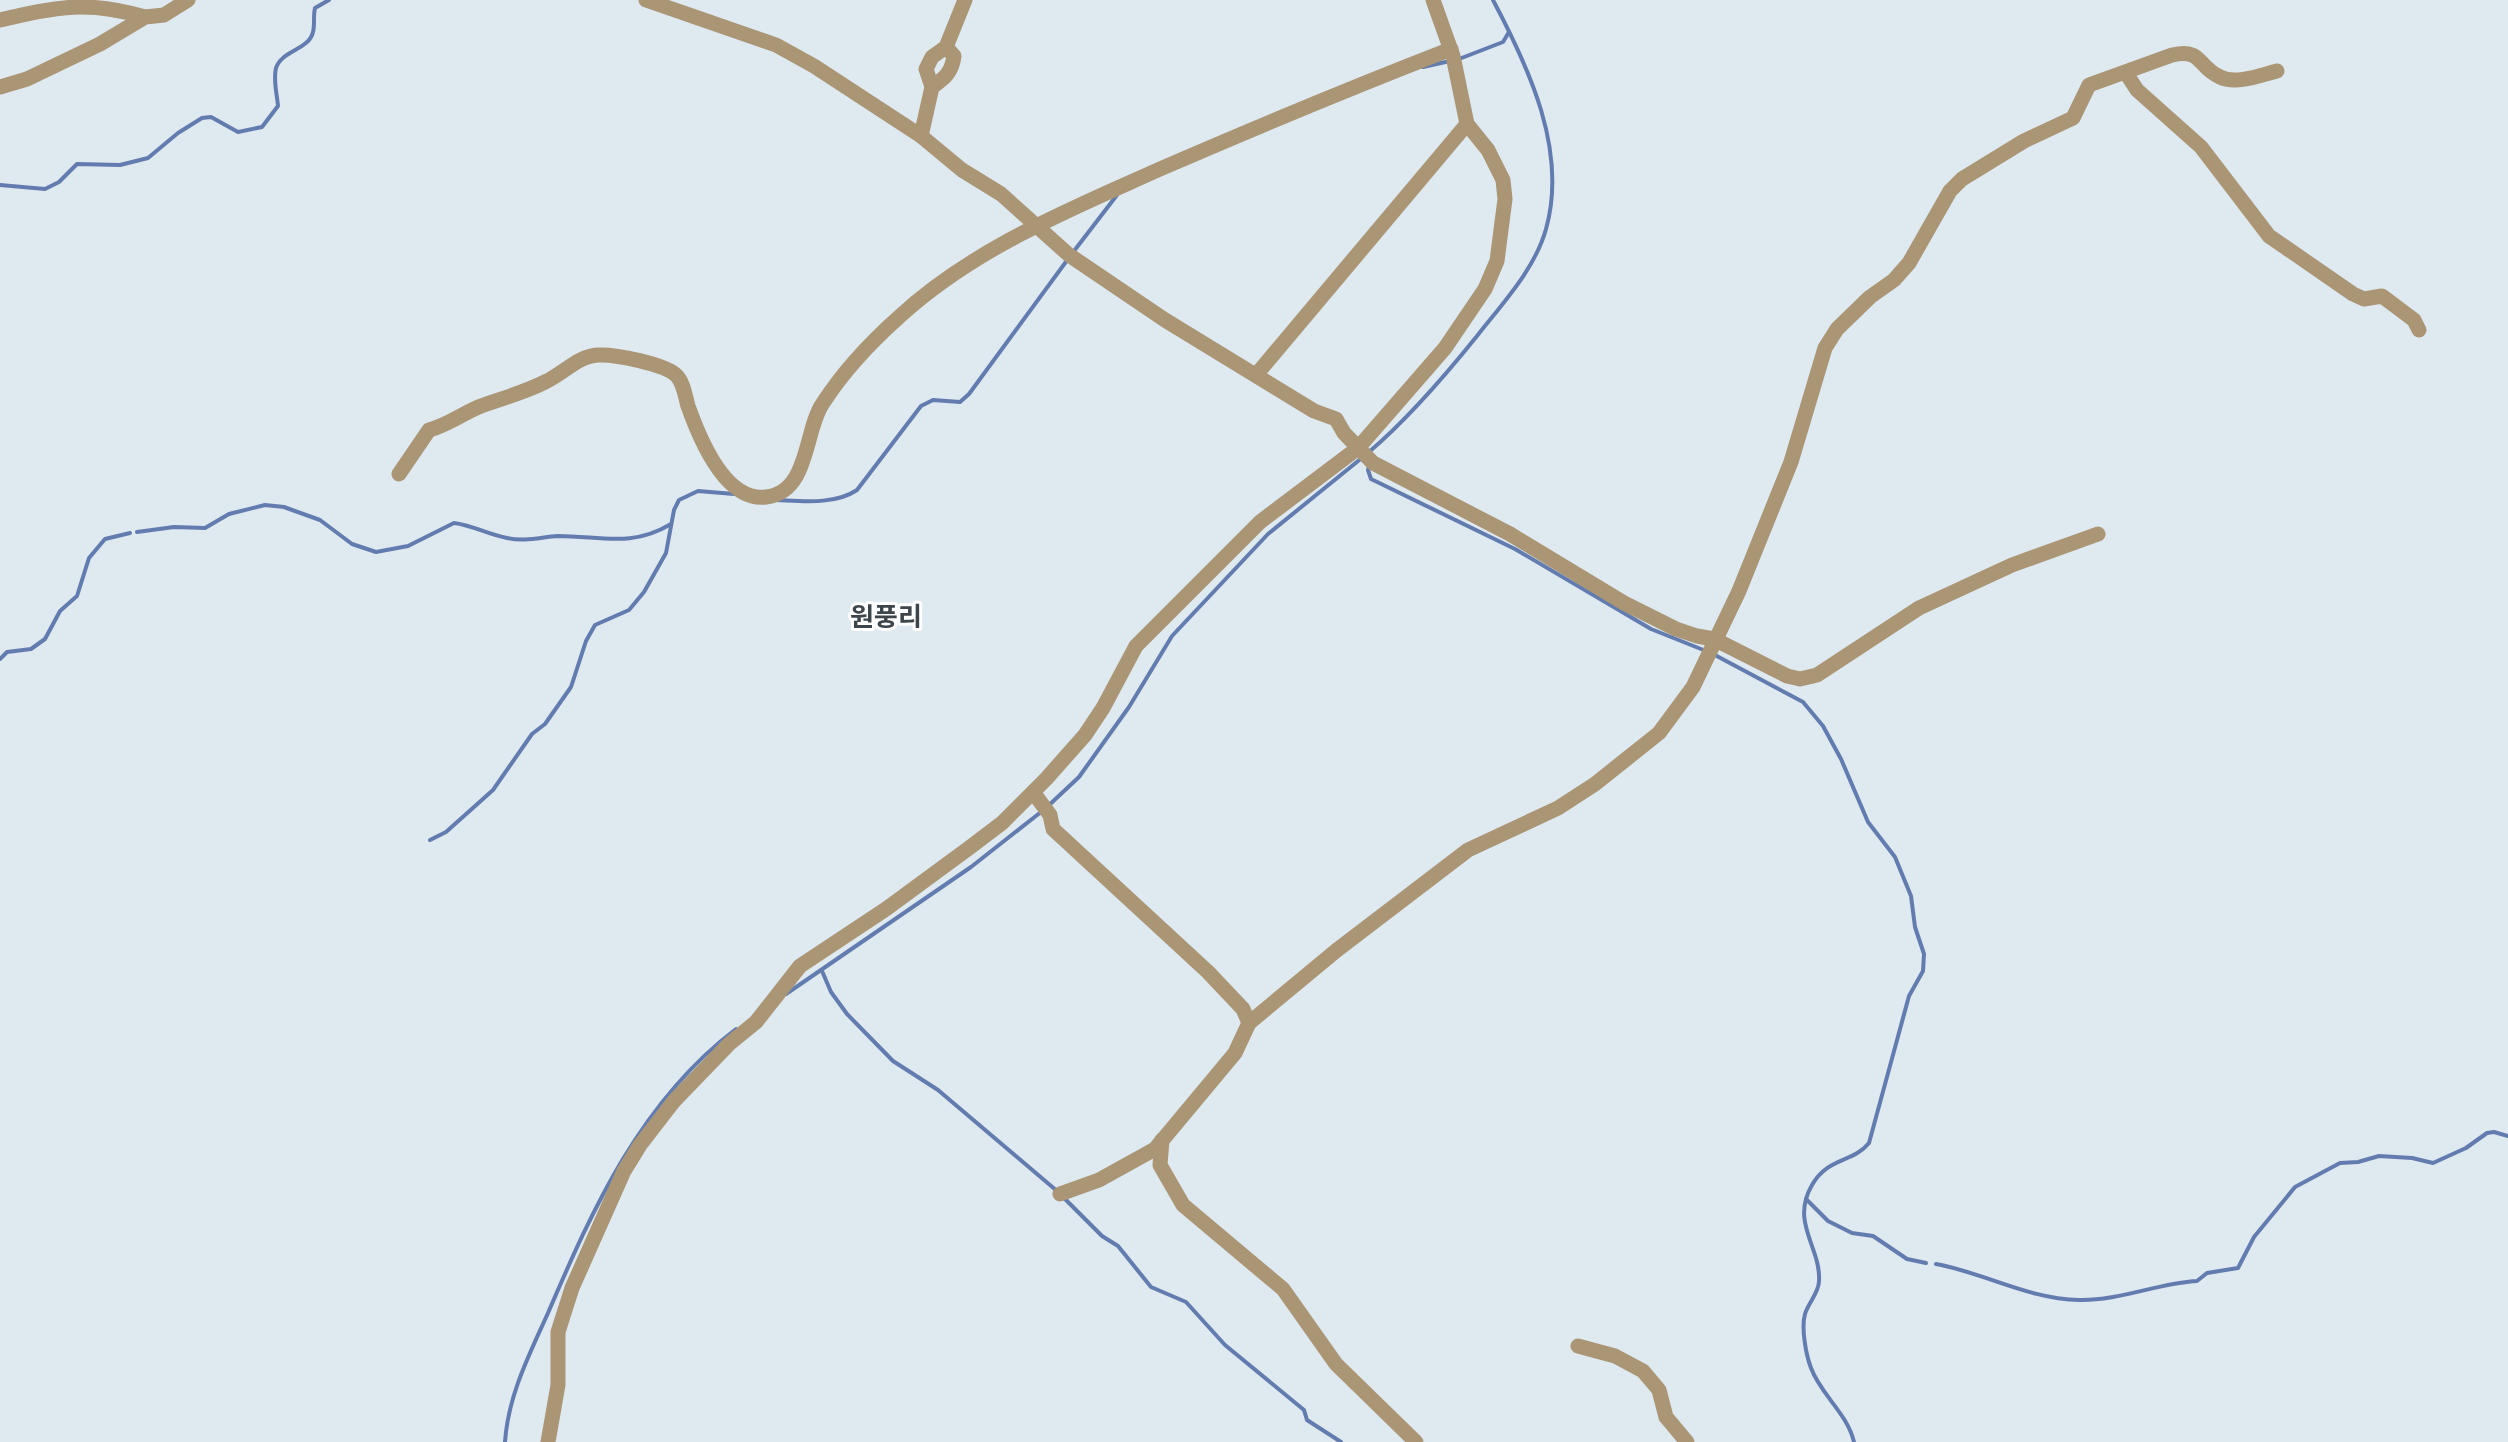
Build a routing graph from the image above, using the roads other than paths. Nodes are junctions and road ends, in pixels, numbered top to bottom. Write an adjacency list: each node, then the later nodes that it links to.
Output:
1 (188, 0): 5 (street)
2 (646, 0): 14 (street)
3 (965, 0): 7 (street)
4 (1433, 0): 8 (street)
5 (145, 17): 6 (street); 11 (street)
6 (0, 20)
7 (946, 47): 12 (street); 12 (street)
8 (1451, 49): 13 (street); 15 (street)
9 (2277, 71): 10 (street)
10 (2126, 73): 16 (street); 21 (street)
11 (0, 87)
12 (932, 87): 14 (street)
13 (1467, 124): 17 (street); 18 (street)
14 (921, 136): 15 (street)
15 (1037, 224): 17 (street); 19 (street)
16 (2419, 330)
17 (1256, 375): 18 (street)
18 (1358, 448): 21 (street); 22 (street)
19 (399, 474)
20 (2098, 534): 21 (street)
21 (1714, 639): 23 (street)
22 (1034, 792): 23 (street); 27 (street)
23 (1249, 1023): 24 (street)
24 (1162, 1140): 25 (street); 28 (street)
25 (1060, 1194)
26 (1578, 1346): 29 (street)
27 (548, 1442)
28 (1416, 1442)
29 (1687, 1442)

